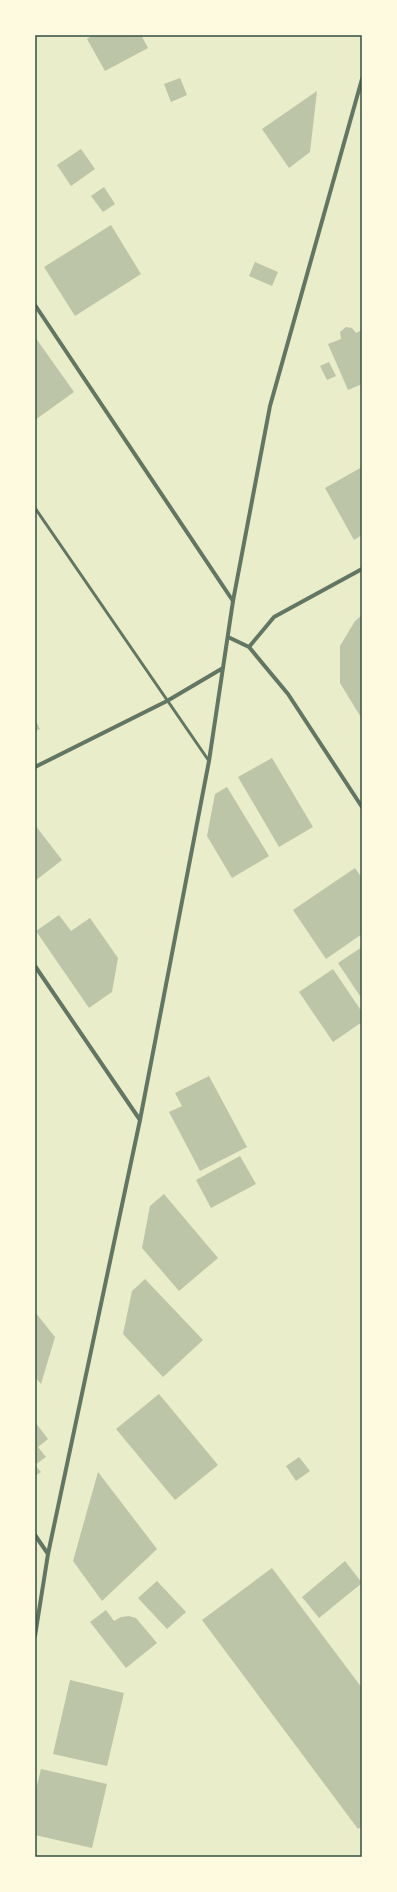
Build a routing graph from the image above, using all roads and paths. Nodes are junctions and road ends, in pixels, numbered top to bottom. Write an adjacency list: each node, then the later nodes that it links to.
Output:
1 (362, 79): 5 (street)
2 (35, 305): 5 (street)
3 (35, 508): 9 (lane)
4 (362, 569): 7 (street)
5 (233, 601): 6 (street)
6 (228, 637): 7 (street); 8 (street)
7 (249, 647): 12 (street)
8 (223, 668): 9 (street); 10 (street)
9 (167, 701): 10 (lane); 11 (street)
10 (209, 761): 14 (street)
11 (35, 767)
12 (362, 807)
13 (35, 966): 14 (street)
14 (140, 1120): 16 (street)
15 (35, 1535): 16 (street)
16 (48, 1554): 17 (street)
17 (35, 1636)

